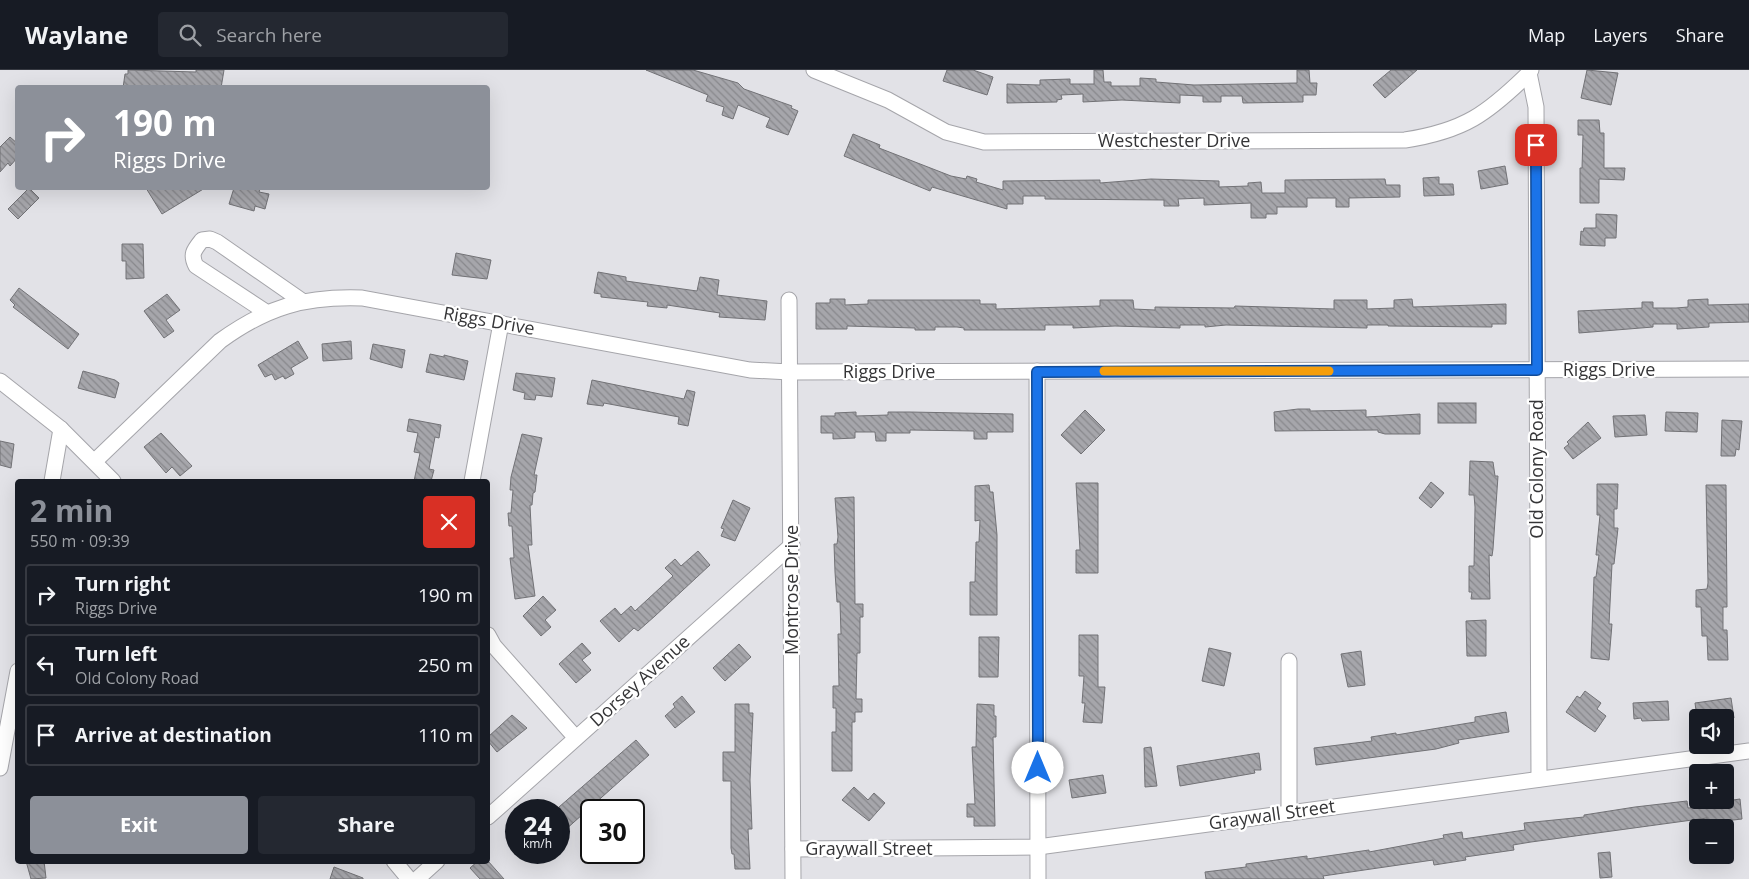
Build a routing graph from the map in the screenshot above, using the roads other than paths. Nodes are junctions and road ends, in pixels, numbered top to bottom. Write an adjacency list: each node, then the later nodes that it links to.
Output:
1 (814, 70): 2 (street, Westchester Drive)
2 (1530, 72): 8 (street, Old Colony Road)
3 (790, 300): 9 (street, Montrose Drive)
4 (302, 301): 5 (street, Riggs Drive); 5 (street); 6 (street, Riggs Drive)
5 (266, 312): 13 (street, Riggs Drive)
6 (501, 323): 9 (street, Riggs Drive); 16 (street)
7 (1749, 369): 8 (street, Riggs Drive)
8 (1537, 370): 10 (street, Riggs Drive); 24 (street, Old Colony Road)
9 (790, 372): 10 (street, Riggs Drive); 17 (street, Montrose Drive)
10 (1037, 372): 27 (street)
11 (0, 381): 12 (street)
12 (61, 430): 13 (street); 14 (street)
13 (94, 461): 15 (street)
14 (52, 479)
15 (111, 479)
16 (472, 479)
17 (792, 545): 21 (street, Dorsey Avenue); 28 (street, Montrose Drive)
18 (490, 639): 21 (street)
19 (1289, 661): 25 (street)
20 (15, 687): 23 (street)
21 (576, 738): 26 (street, Dorsey Avenue)
22 (1749, 751): 24 (street, Graywall Street)
23 (0, 768)
24 (1539, 779): 25 (street, Graywall Street)
25 (1289, 813): 27 (street, Graywall Street)
26 (490, 814)
27 (1038, 848): 28 (street, Graywall Street); 34 (street)
28 (793, 849): 33 (street, Montrose Drive)
29 (397, 864): 31 (street)
30 (434, 864): 32 (street)
31 (410, 879)
32 (417, 879)
33 (793, 879)
34 (1038, 879)

